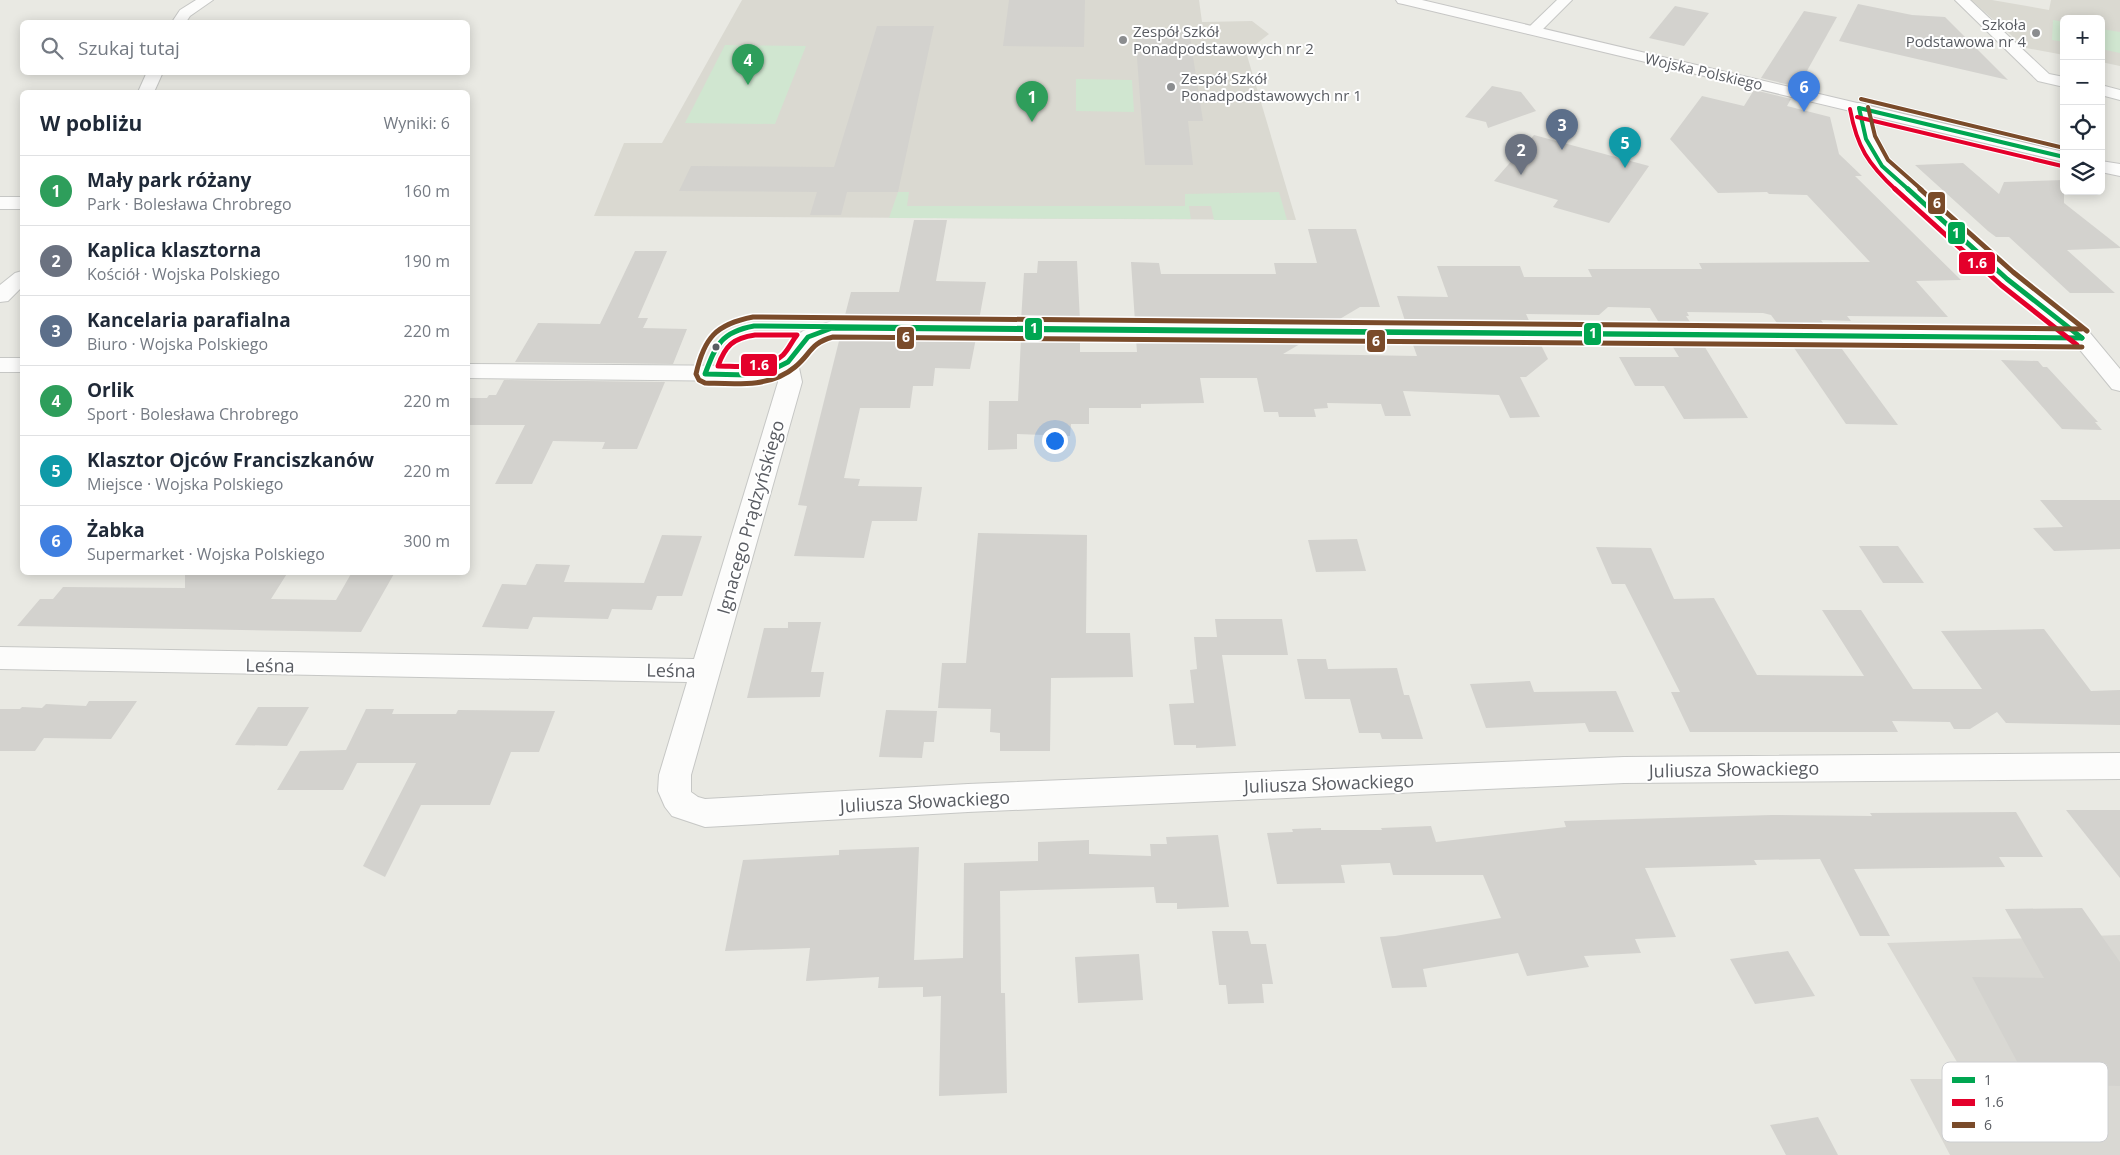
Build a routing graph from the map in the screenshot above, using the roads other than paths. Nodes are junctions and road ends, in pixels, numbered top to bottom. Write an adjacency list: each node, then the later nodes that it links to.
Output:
1 (206, 0): 5 (street)
2 (1403, 0): 6 (street, Wojska Polskiego)
3 (1565, 0): 6 (street)
4 (1962, 0): 8 (street)
5 (184, 12)
6 (1533, 31): 12 (street, Wojska Polskiego)
7 (154, 75): 9 (street)
8 (2060, 81)
9 (147, 90)
10 (2105, 91): 11 (street)
11 (2120, 94)
12 (1859, 108): 13 (street, Wojska Polskiego); 20 (street)
13 (2060, 156)
14 (2105, 167): 15 (street)
15 (2120, 170)
16 (0, 203): 17 (street)
17 (20, 203)
18 (20, 279): 19 (street)
19 (0, 296)
20 (2082, 338): 21 (street); 25 (street)
21 (787, 363): 24 (street); 28 (street, Ignacego Prądzyńskiego)
22 (0, 365): 23 (street)
23 (20, 365)
24 (470, 371)
25 (2120, 384)
26 (0, 658): 28 (street, Leśna)
27 (0, 662): 28 (street, Leśna)
28 (695, 671): 29 (street, Juliusza Słowackiego)
29 (2120, 766)

